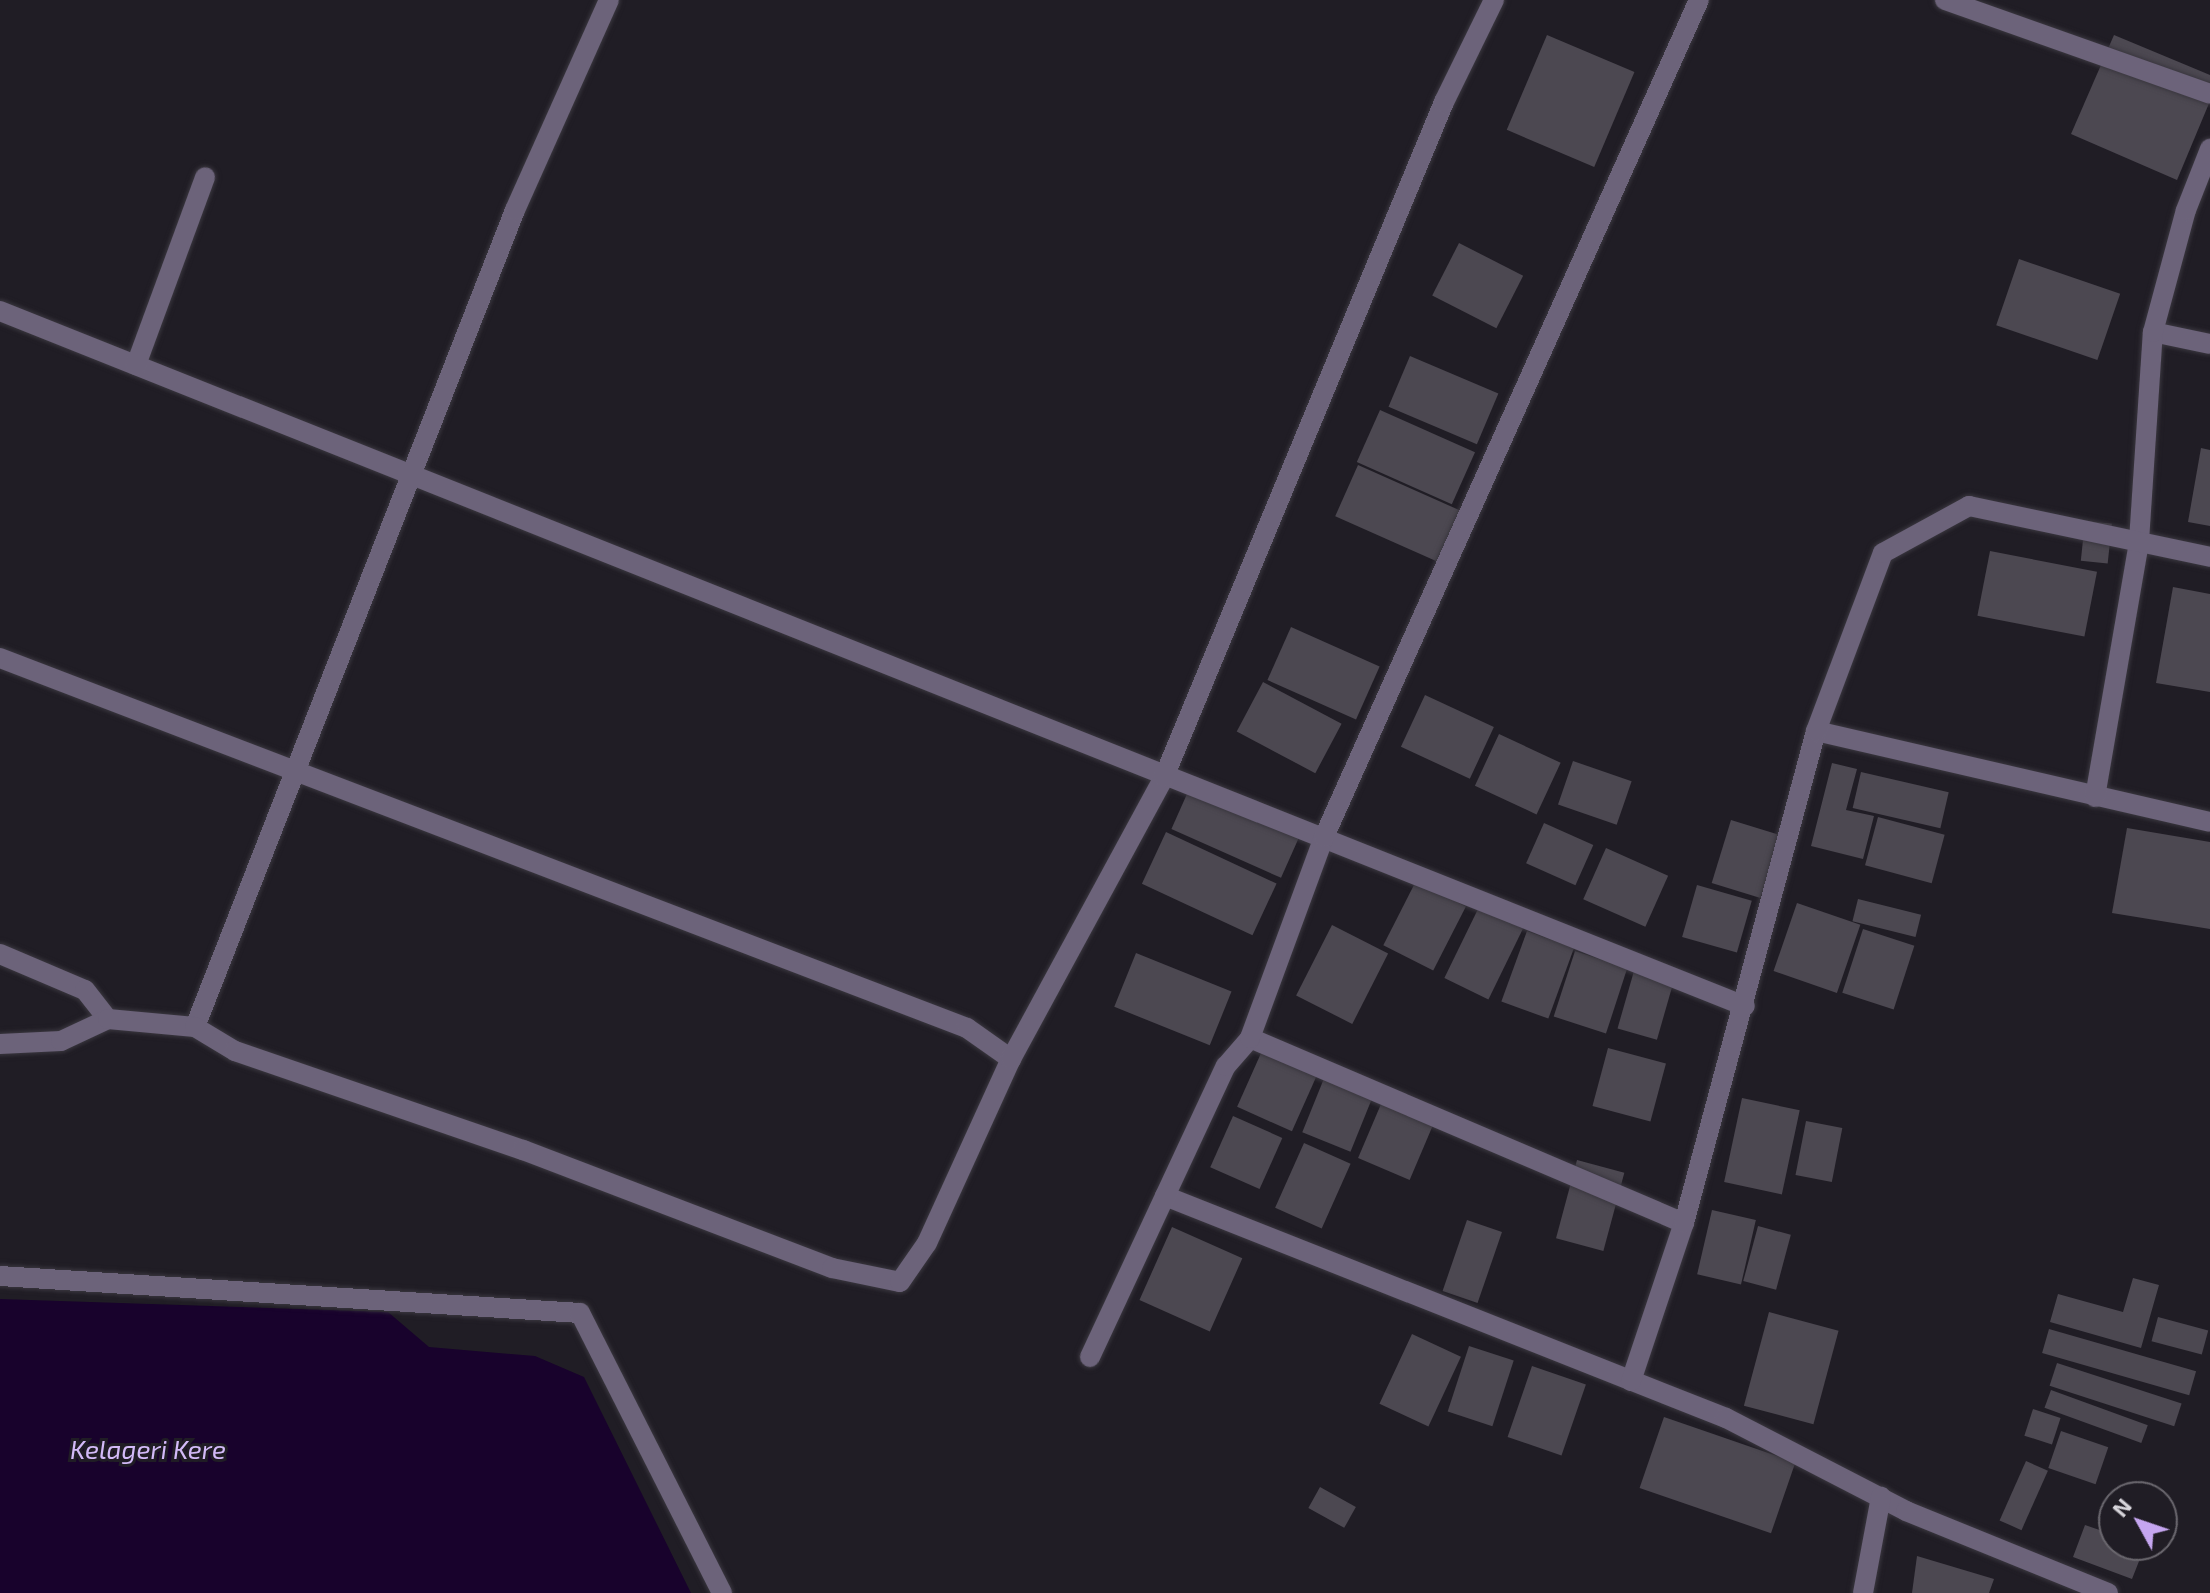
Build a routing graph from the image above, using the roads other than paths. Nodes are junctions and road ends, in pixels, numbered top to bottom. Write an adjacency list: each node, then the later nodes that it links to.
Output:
1 (609, 0): 12 (street)
2 (1494, 0): 18 (street)
3 (1699, 0): 21 (street)
4 (1945, 0): 5 (street)
5 (2210, 94)
6 (2210, 149): 9 (street)
7 (205, 177): 11 (street)
8 (0, 311): 11 (street)
9 (2153, 332): 10 (street); 13 (street)
10 (2210, 344)
11 (136, 365): 12 (street)
12 (409, 475): 17 (street); 18 (street)
13 (2139, 541): 14 (street); 16 (street); 19 (street)
14 (2210, 557)
15 (0, 658): 17 (street)
16 (1816, 731): 19 (street); 23 (street)
17 (296, 772): 25 (street); 28 (street)
18 (1164, 777): 21 (street); 28 (street)
19 (2095, 797): 20 (street)
20 (2210, 822)
21 (1324, 837): 23 (street); 26 (street)
22 (0, 954): 24 (street)
23 (1745, 1006): 30 (street)
24 (108, 1019): 25 (street); 27 (street)
25 (195, 1027): 28 (street)
26 (1250, 1038): 29 (street); 30 (street)
27 (0, 1044)
28 (1011, 1059)
29 (1165, 1196): 32 (street); 33 (street)
30 (1684, 1223): 33 (street)
31 (0, 1276): 35 (street)
32 (1090, 1357)
33 (1631, 1381): 34 (street)
34 (1881, 1497): 36 (street); 37 (street)
35 (722, 1593)
36 (1863, 1593)
37 (2108, 1593)

